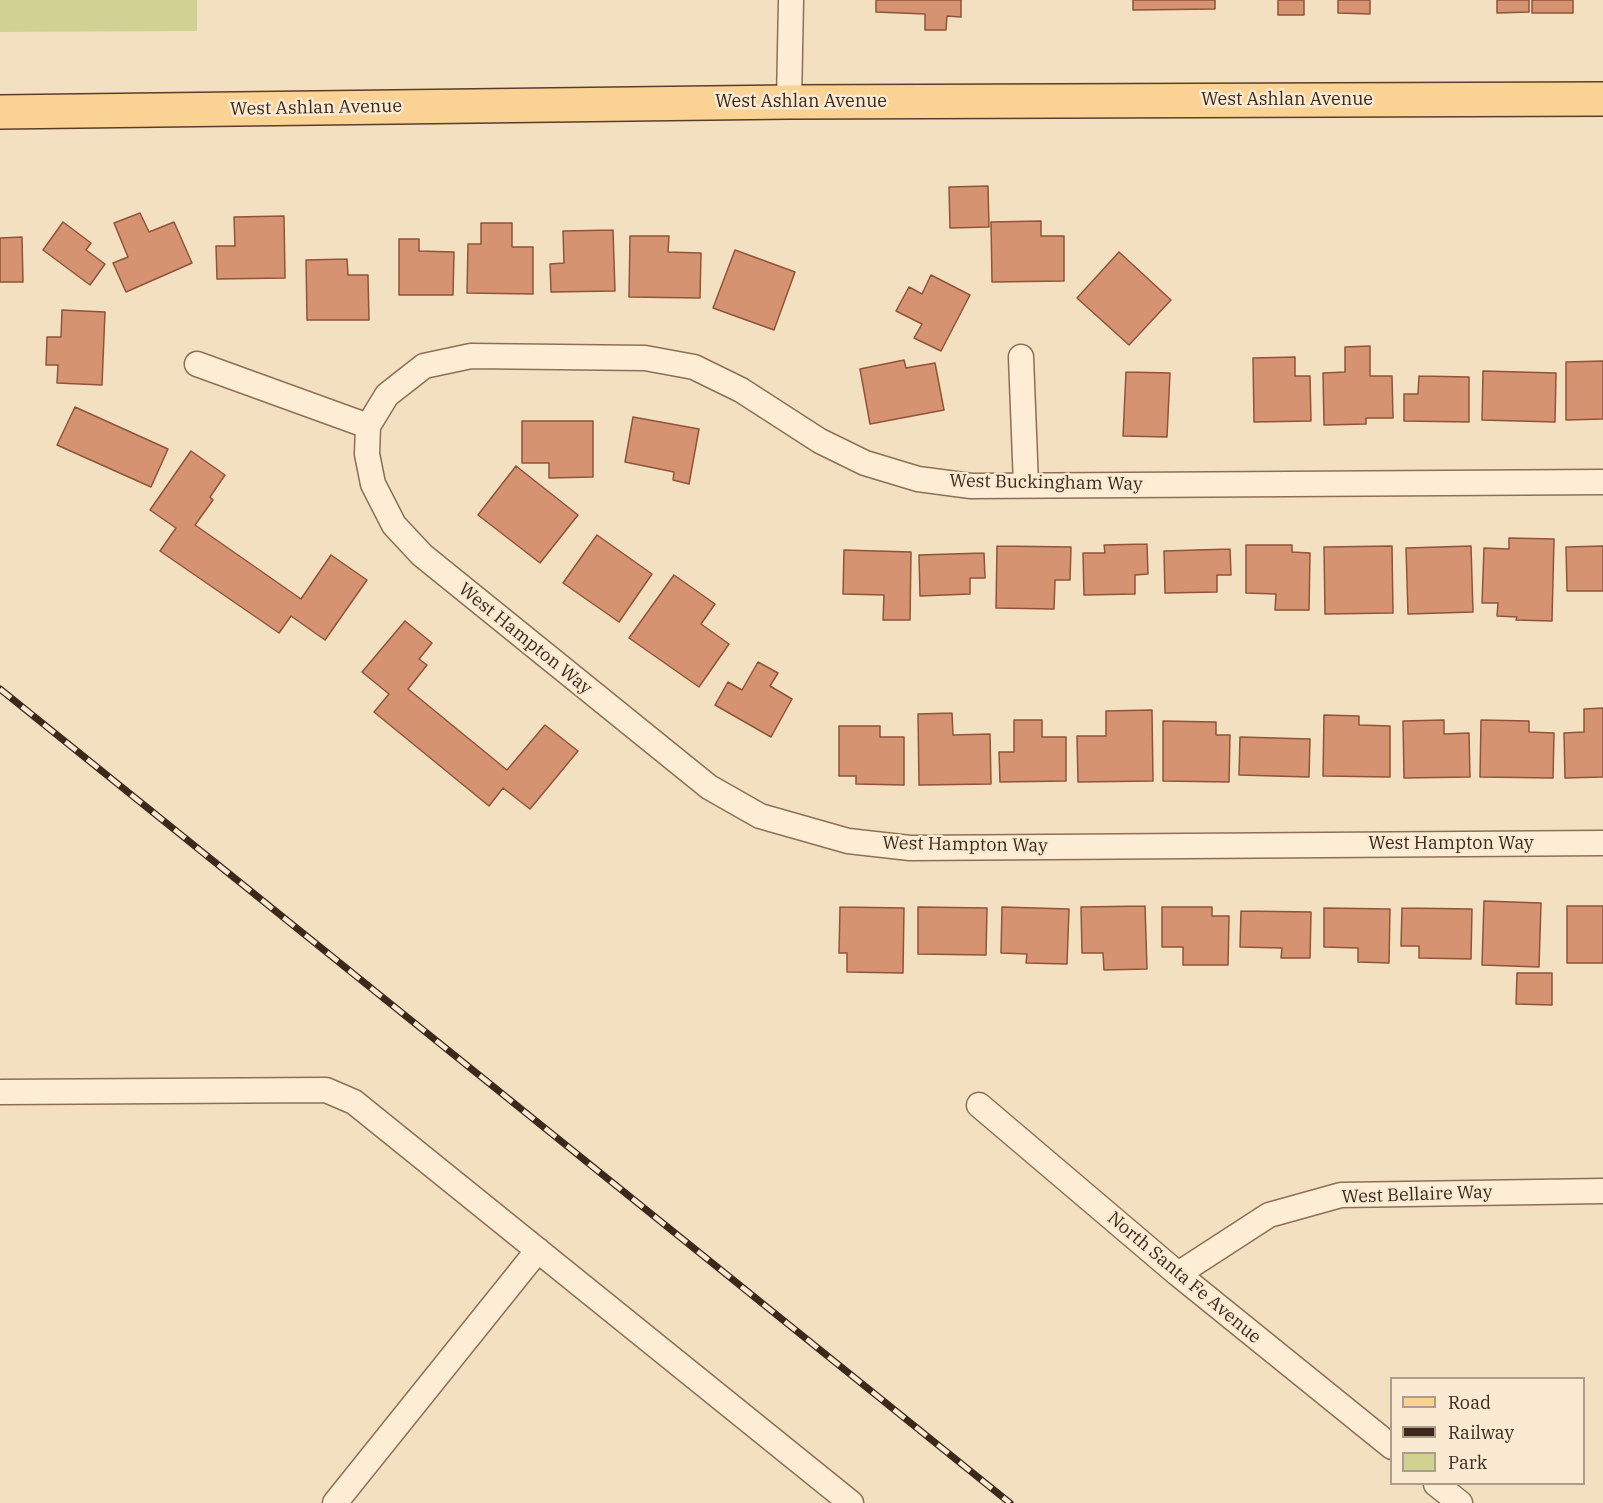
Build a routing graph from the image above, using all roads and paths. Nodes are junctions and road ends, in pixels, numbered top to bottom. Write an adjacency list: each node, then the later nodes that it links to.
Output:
1 (791, 0): 3 (street)
2 (1603, 99): 3 (main road, West Ashlan Avenue)
3 (789, 102): 4 (main road, West Ashlan Avenue)
4 (0, 112)
5 (1021, 357): 9 (street)
6 (197, 364): 7 (street)
7 (368, 426): 9 (street, West Buckingham Way); 10 (street, West Hampton Way)
8 (1603, 483): 9 (street, West Buckingham Way)
9 (1026, 485)
10 (1603, 843)
11 (0, 1092): 14 (street)
12 (979, 1105): 15 (street, North Santa Fe Avenue)
13 (1603, 1191): 15 (street, West Bellaire Way)
14 (538, 1250): 18 (street); 19 (street)
15 (1178, 1274): 16 (street, North Santa Fe Avenue)
16 (1390, 1446)
17 (1437, 1485): 20 (street)
18 (335, 1503)
19 (851, 1503)
20 (1460, 1503)

